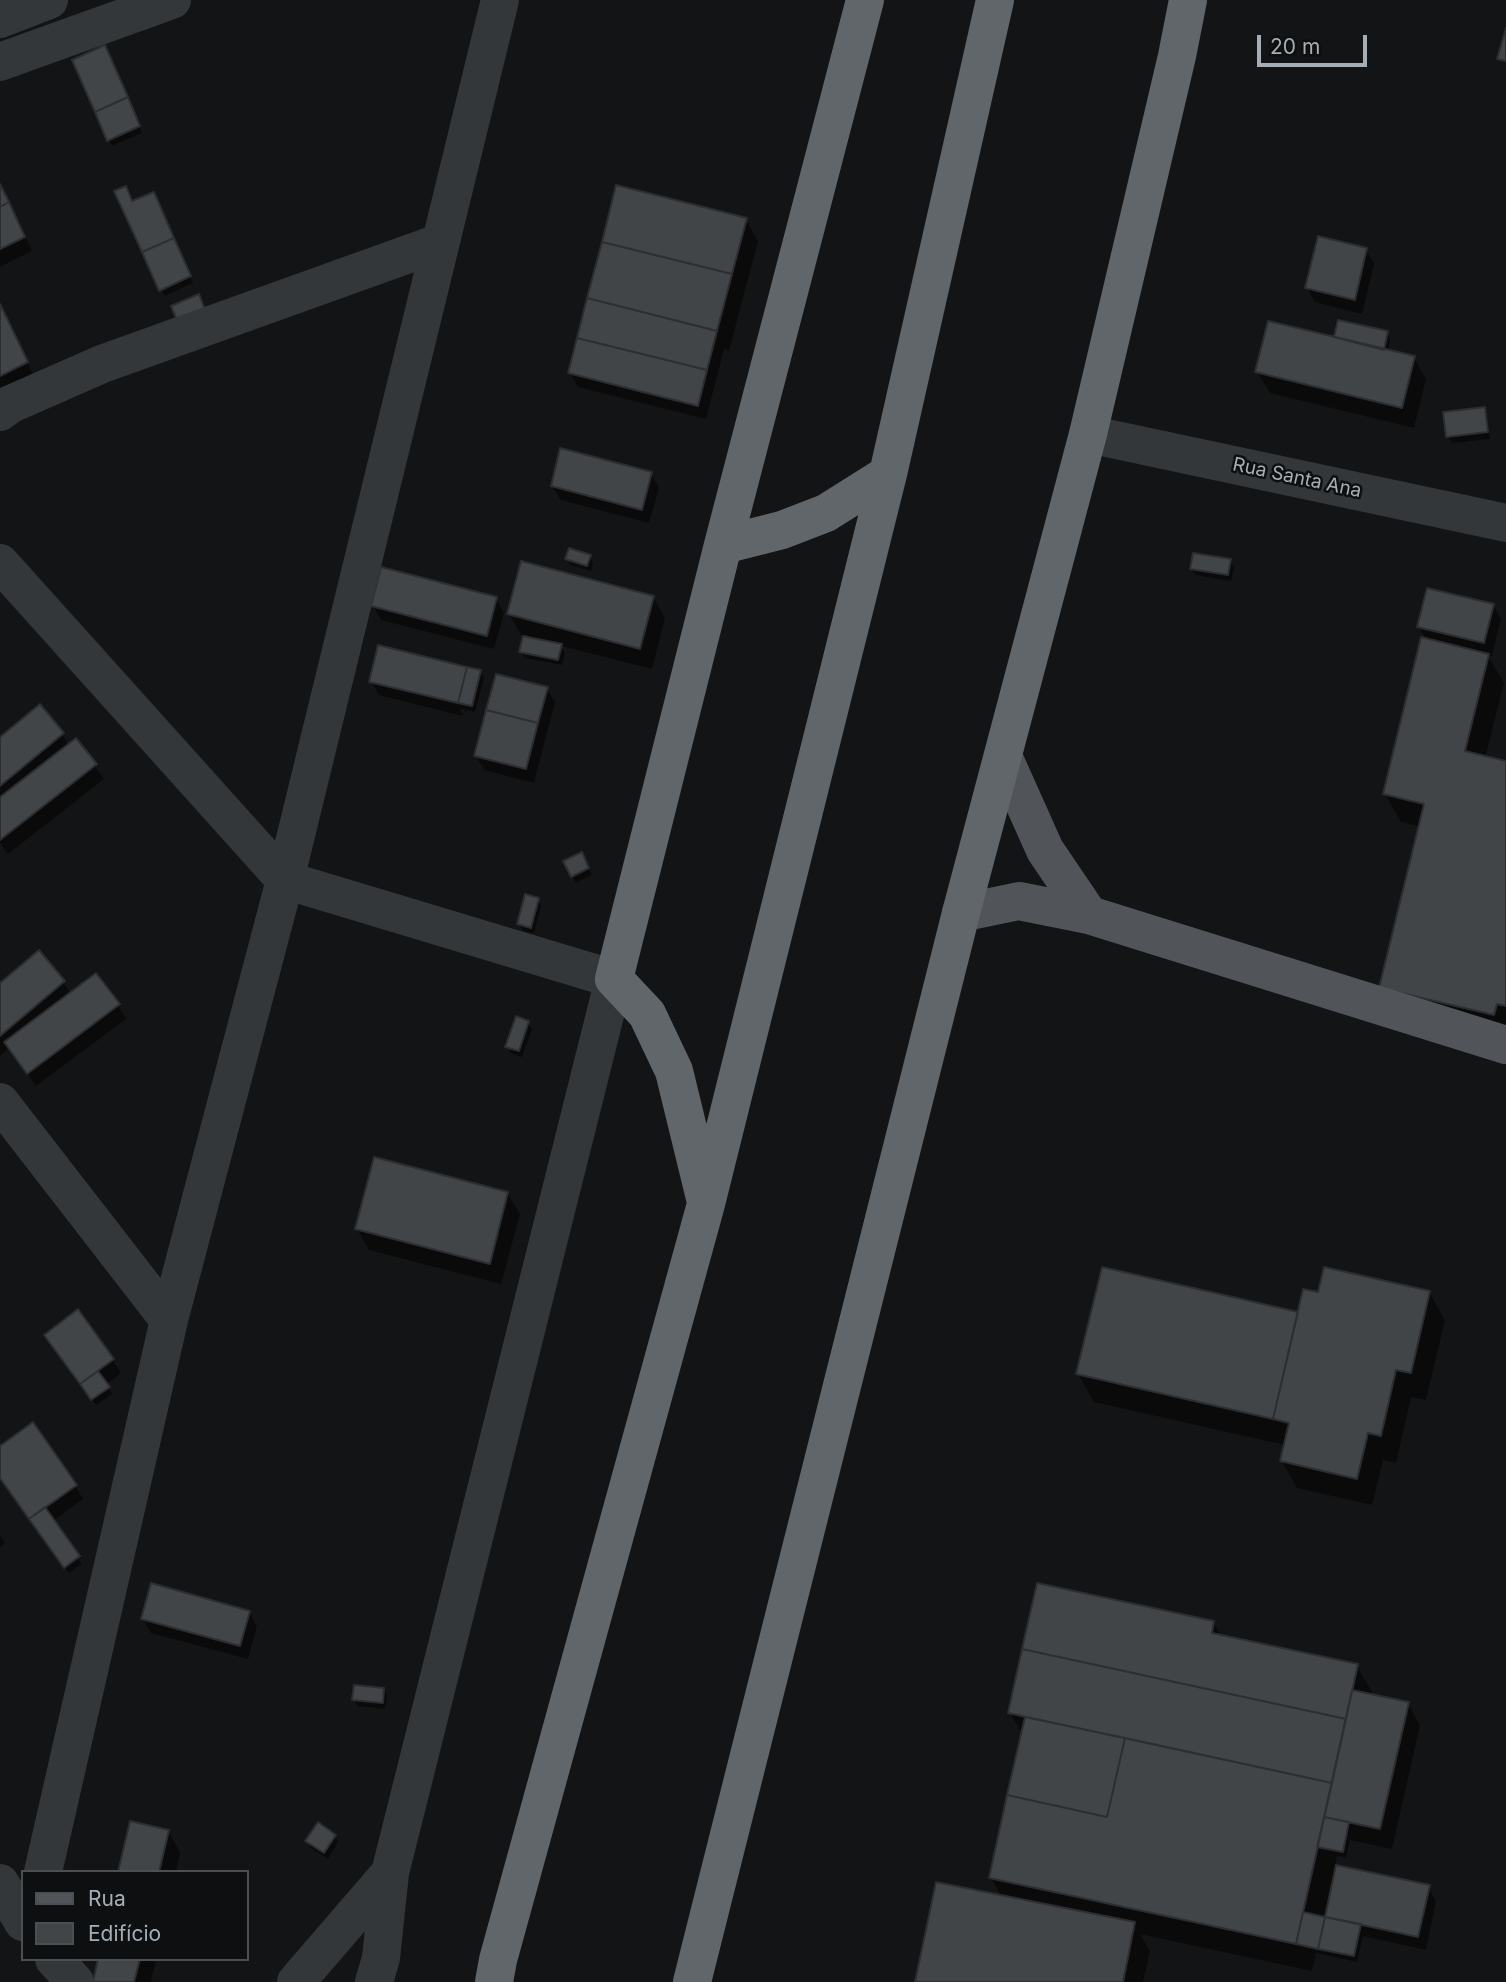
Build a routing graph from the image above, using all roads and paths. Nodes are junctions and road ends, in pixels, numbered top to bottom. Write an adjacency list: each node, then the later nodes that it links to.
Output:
1 (49, 0): 7 (street)
2 (172, 0): 8 (street)
3 (500, 0): 9 (street)
4 (865, 0): 14 (highway)
5 (995, 0): 12 (highway)
6 (1188, 0): 11 (highway)
7 (0, 19)
8 (0, 62)
9 (439, 243): 10 (street); 17 (street)
10 (0, 412)
11 (1088, 434): 13 (street, Rua Santa Ana); 16 (highway)
12 (888, 474): 14 (highway); 23 (highway)
13 (1506, 523)
14 (723, 545): 20 (highway)
15 (0, 563): 17 (street)
16 (1003, 756): 18 (highway); 19 (main road)
17 (285, 880): 20 (street); 24 (street)
18 (961, 913): 19 (main road); 34 (highway)
19 (1089, 915): 21 (main road)
20 (614, 979): 23 (highway); 26 (street)
21 (1506, 1045)
22 (0, 1102): 24 (street)
23 (706, 1204): 30 (highway)
24 (169, 1321): 25 (street)
25 (43, 1870)
26 (390, 1873): 32 (street); 33 (street)
27 (0, 1883): 28 (street)
28 (21, 1919)
29 (56, 1961): 31 (street)
30 (504, 1975)
31 (75, 1982)
32 (296, 1982)
33 (374, 1982)
34 (692, 1982)

